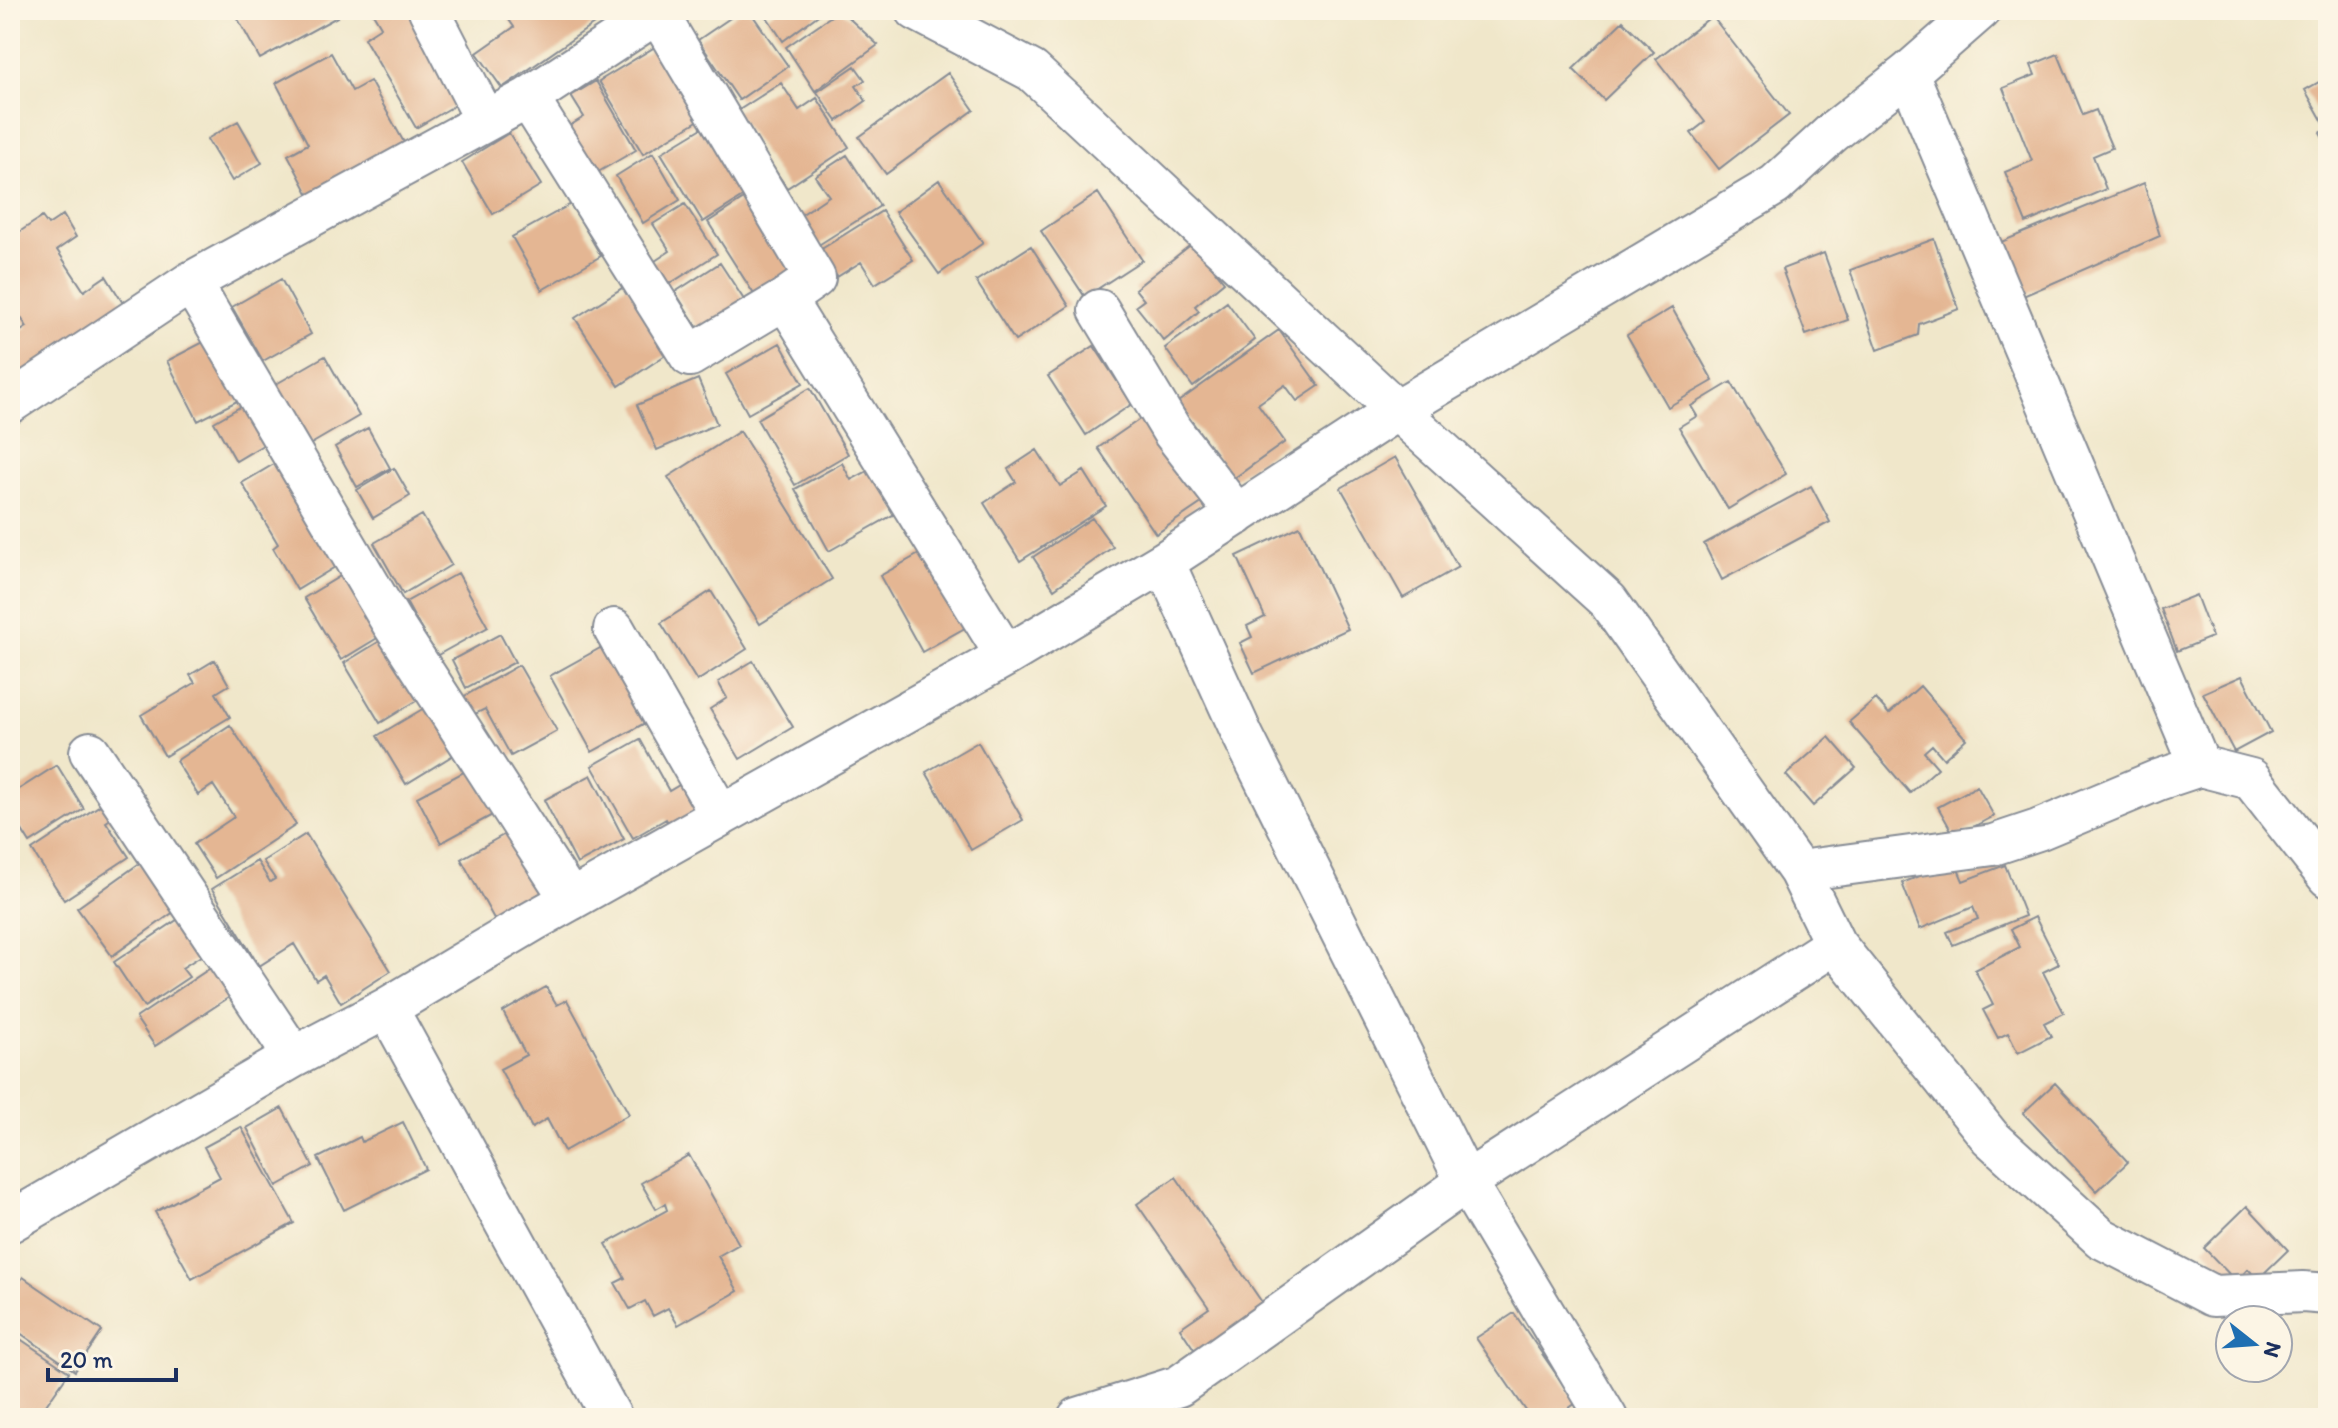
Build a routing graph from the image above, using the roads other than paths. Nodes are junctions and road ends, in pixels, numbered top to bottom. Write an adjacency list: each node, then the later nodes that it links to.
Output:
1 (429, 10): 7 (street)
2 (916, 10): 12 (street)
3 (1980, 10): 5 (street)
4 (660, 12): 6 (street); 9 (street)
5 (1908, 73): 12 (street); 18 (street)
6 (528, 98): 7 (street); 9 (street)
7 (486, 121): 8 (street)
8 (191, 282): 11 (street); 22 (street)
9 (785, 299): 16 (street)
10 (1099, 310): 13 (street)
11 (10, 403)
12 (1397, 410): 13 (street); 20 (street)
13 (1237, 515): 14 (street)
14 (1164, 562): 16 (street); 26 (street)
15 (614, 629): 19 (street)
16 (1006, 656): 19 (street)
17 (90, 752): 25 (street)
18 (2200, 766): 20 (street); 21 (street)
19 (721, 816): 22 (street)
20 (1799, 871): 23 (street)
21 (2328, 877)
22 (571, 900): 24 (street)
23 (1835, 944): 26 (street); 28 (street)
24 (387, 1008): 25 (street); 29 (street)
25 (294, 1057): 27 (street)
26 (1466, 1182): 30 (street); 31 (street)
27 (10, 1222)
28 (2328, 1294)
29 (612, 1418)
30 (1078, 1418)
31 (1607, 1418)

